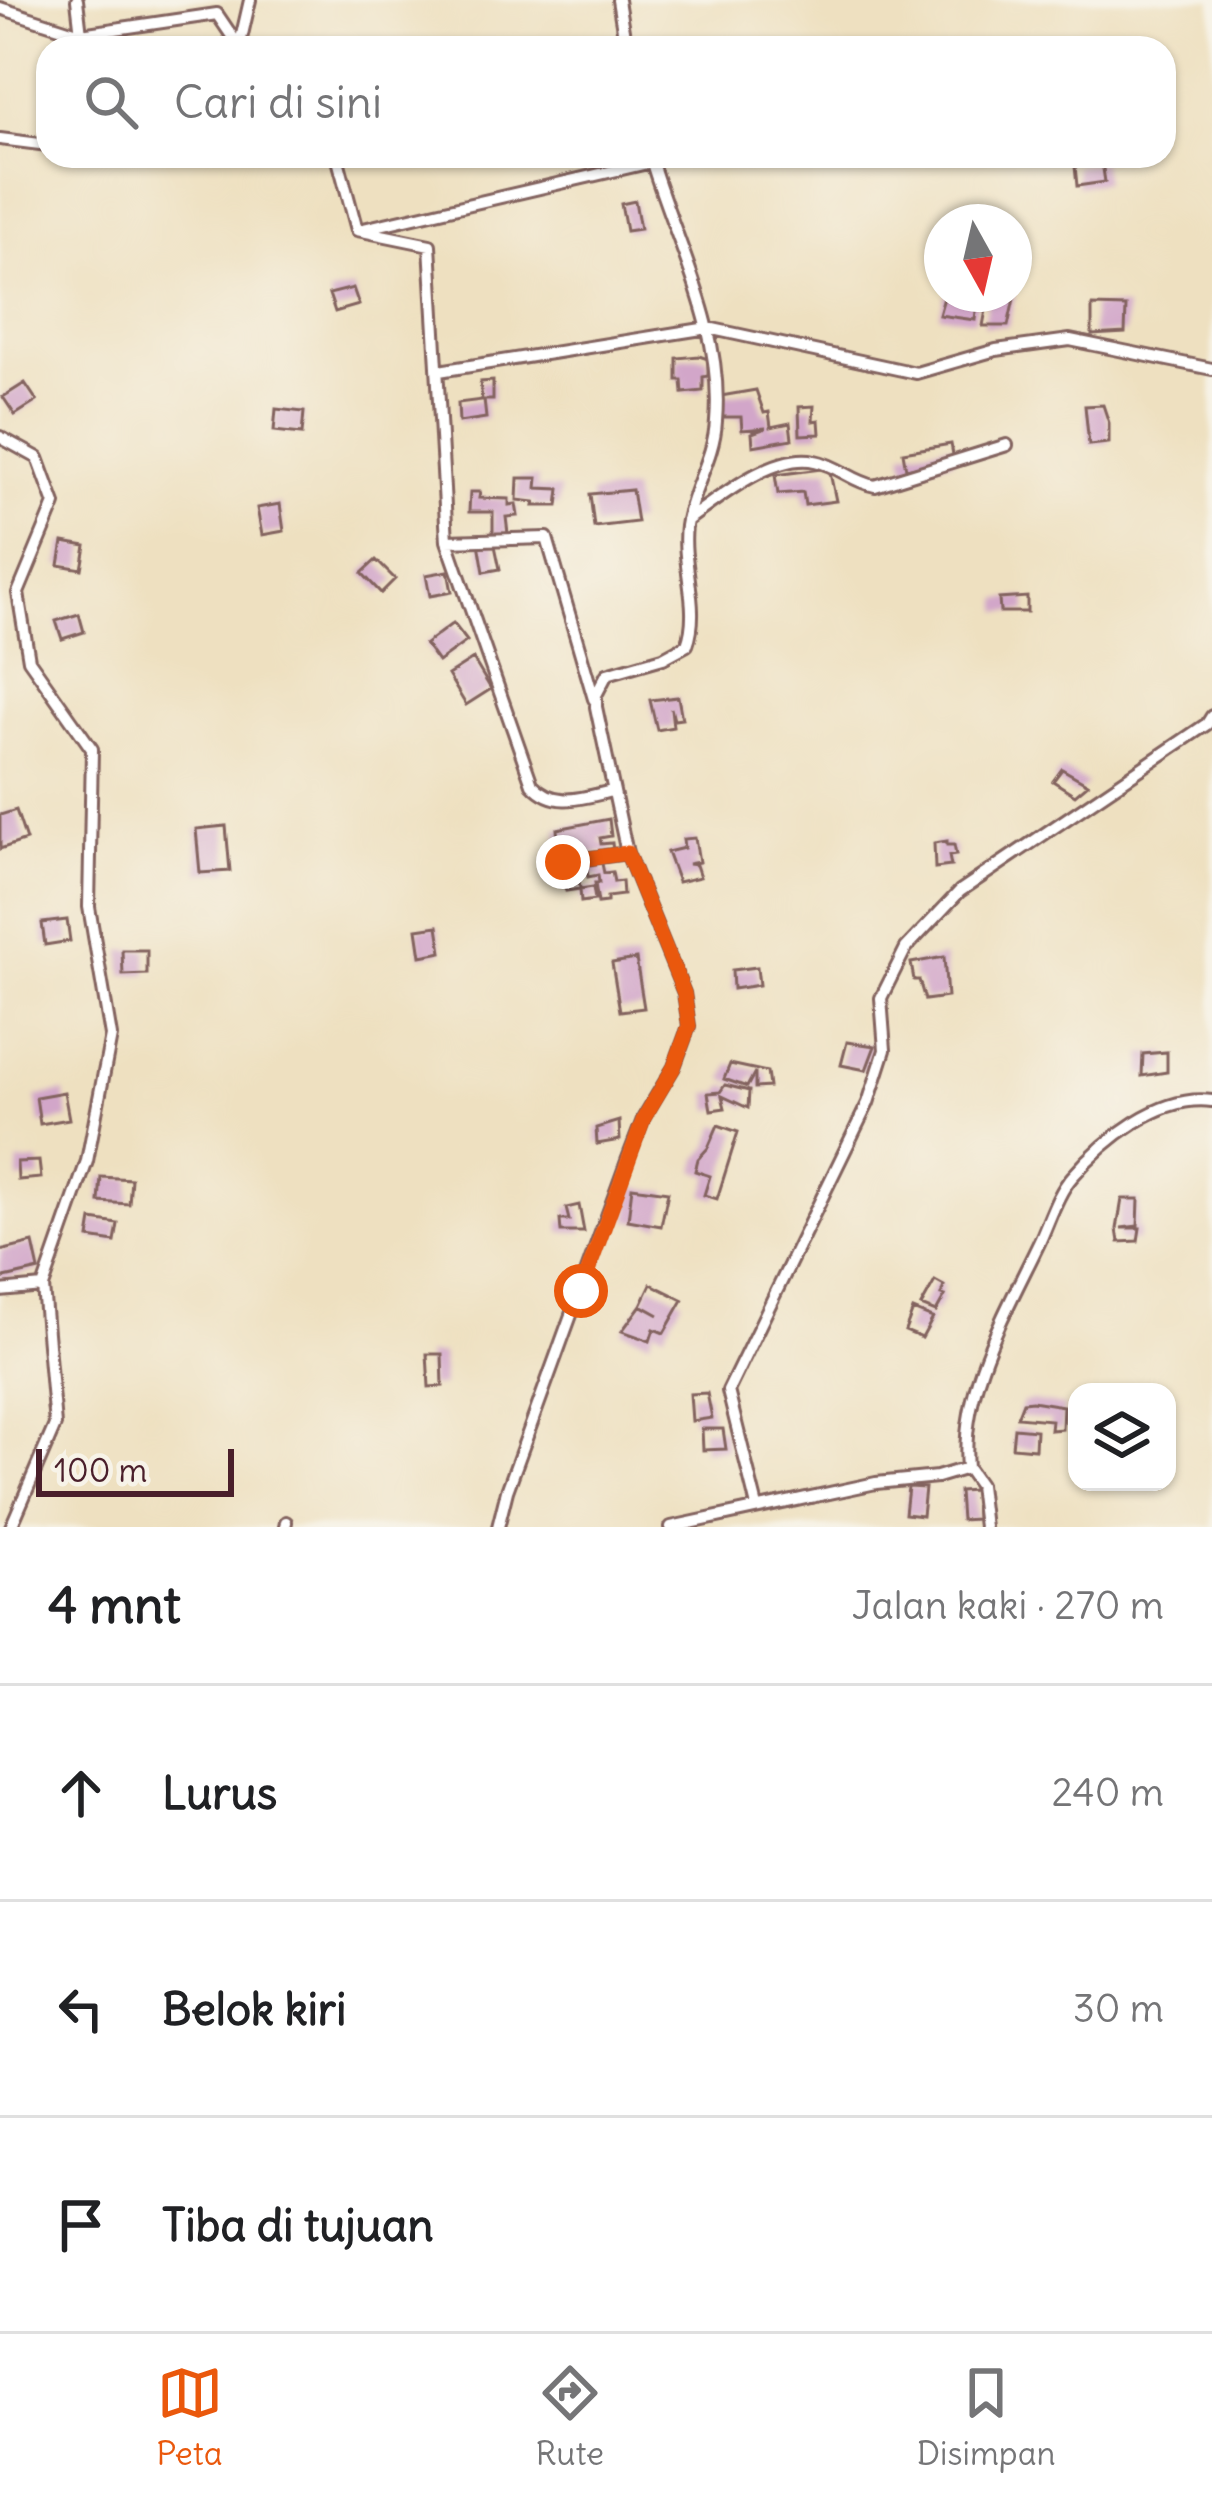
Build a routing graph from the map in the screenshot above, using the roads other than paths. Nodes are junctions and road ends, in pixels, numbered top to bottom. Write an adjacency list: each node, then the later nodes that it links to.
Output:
1 (77, 0): 6 (street)
2 (250, 0): 9 (street)
3 (618, 0): 10 (street)
4 (0, 8): 5 (street)
5 (70, 36)
6 (81, 36)
7 (107, 36): 8 (street)
8 (232, 36)
9 (242, 36)
10 (624, 36)
11 (0, 139): 12 (street)
12 (36, 144)
13 (341, 168): 16 (street)
14 (614, 168): 16 (street)
15 (654, 168): 17 (street)
16 (358, 230): 19 (street)
17 (708, 328): 18 (street); 19 (street); 22 (street)
18 (1212, 368)
19 (439, 371): 23 (street)
20 (0, 436): 30 (street)
21 (1007, 445): 22 (street)
22 (687, 521): 24 (street)
23 (447, 541): 24 (street); 26 (street)
24 (596, 707): 26 (street)
25 (1212, 716): 33 (street)
26 (612, 791): 27 (street)
27 (627, 853): 28 (street); 35 (street)
28 (563, 862)
29 (1212, 1101): 32 (street)
30 (43, 1288): 31 (street); 34 (street)
31 (0, 1291)
32 (967, 1468): 33 (street); 37 (street)
33 (757, 1507): 36 (street)
34 (11, 1527)
35 (498, 1527)
36 (670, 1527)
37 (984, 1527)

